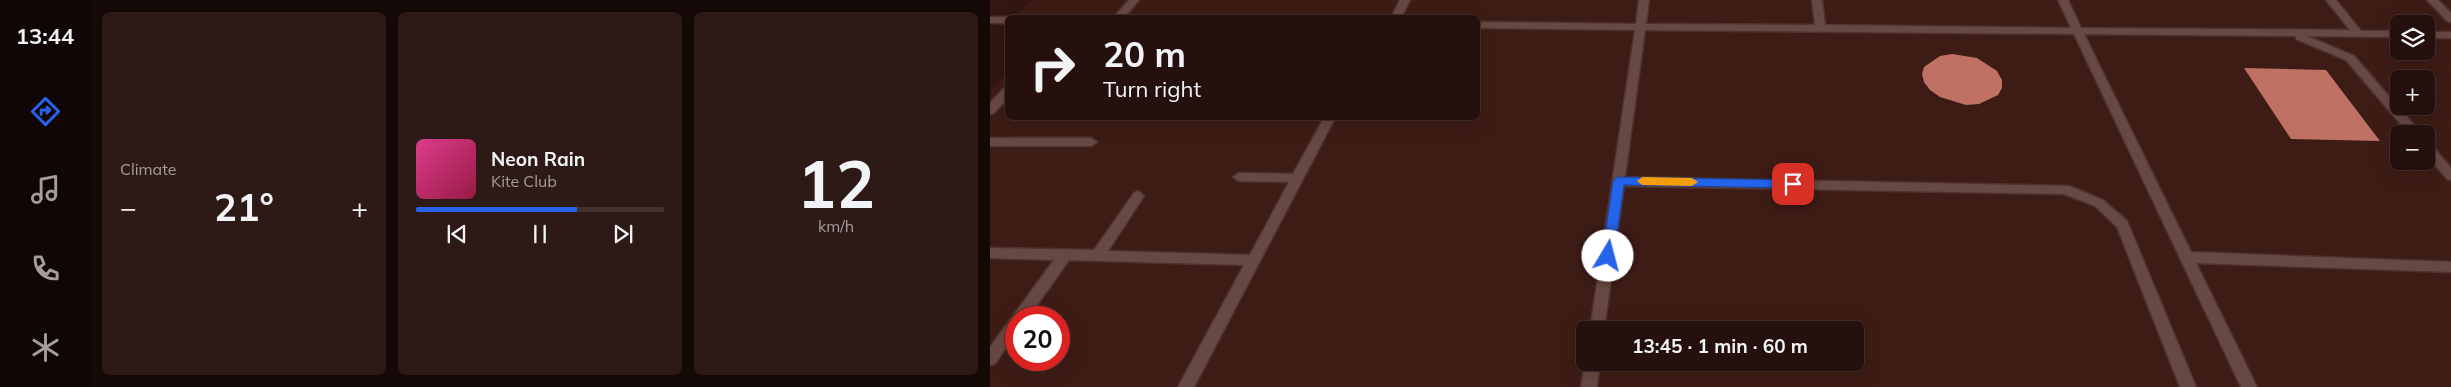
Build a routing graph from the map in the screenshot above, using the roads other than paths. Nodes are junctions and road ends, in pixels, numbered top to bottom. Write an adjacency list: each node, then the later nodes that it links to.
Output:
1 (1134, 0): 8 (lane)
2 (1405, 0): 9 (lane)
3 (1644, 0): 14 (lane)
4 (1817, 0): 15 (lane)
5 (2063, 0): 16 (lane)
6 (2331, 0): 18 (lane)
7 (2432, 0): 10 (lane)
8 (1121, 15)
9 (1398, 15)
10 (2451, 19)
11 (990, 20): 12 (lane)
12 (1005, 20)
13 (1480, 25): 14 (lane)
14 (1640, 27): 15 (lane); 32 (lane)
15 (1820, 28): 16 (lane)
16 (2077, 31): 17 (lane); 37 (lane)
17 (2289, 33): 18 (lane); 25 (lane)
18 (2358, 34): 19 (lane)
19 (2390, 34)
20 (2435, 35): 21 (lane)
21 (2451, 35)
22 (1005, 94): 23 (lane)
23 (990, 110)
24 (1328, 120): 31 (lane)
25 (2408, 125)
26 (990, 142): 27 (lane)
27 (1091, 142)
28 (2435, 157): 29 (lane)
29 (2451, 176)
30 (1239, 177): 31 (lane)
31 (1298, 178): 38 (lane)
32 (1618, 181): 41 (lane); 47 (lane)
33 (1138, 196): 36 (lane)
34 (990, 253): 35 (lane)
35 (1065, 255): 36 (lane); 40 (lane)
36 (1097, 256): 38 (lane)
37 (2186, 257): 39 (lane); 48 (lane)
38 (1254, 260): 45 (lane)
39 (2451, 267)
40 (1029, 306)
41 (1599, 321)
42 (1005, 337): 43 (lane)
43 (990, 358)
44 (1592, 371): 46 (lane)
45 (1186, 387)
46 (1589, 387)
47 (2188, 387)
48 (2249, 387)

